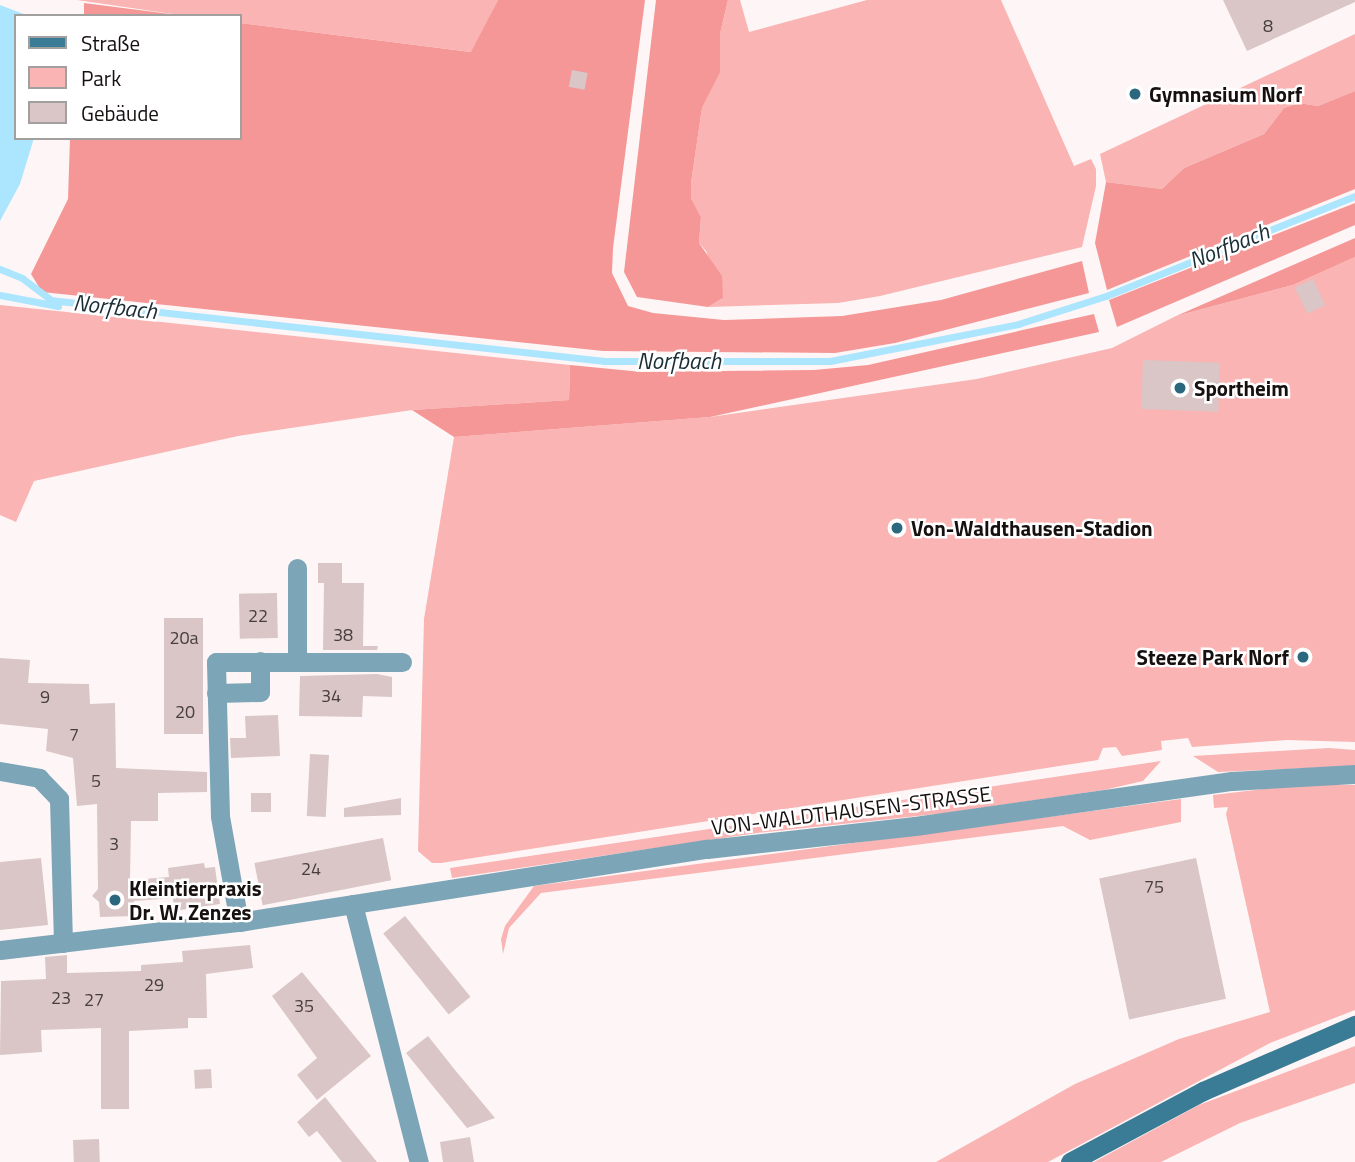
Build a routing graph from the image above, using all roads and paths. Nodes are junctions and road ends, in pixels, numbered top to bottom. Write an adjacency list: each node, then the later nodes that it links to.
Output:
1 (297, 568): 3 (street)
2 (260, 661): 3 (street); 5 (street); 5 (street)
3 (297, 661): 4 (street)
4 (402, 662)
5 (216, 693): 9 (street)
6 (0, 771): 10 (street)
7 (1355, 774): 8 (street, VON-WALDTHAUSEN-STRASSE)
8 (353, 904): 9 (street, VON-WALDTHAUSEN-STRASSE); 13 (street)
9 (239, 922): 10 (street, VON-WALDTHAUSEN-STRASSE)
10 (63, 943): 11 (street, VON-WALDTHAUSEN-STRASSE)
11 (0, 950)
12 (1355, 1025): 14 (main road)
13 (419, 1162)
14 (1070, 1162)

